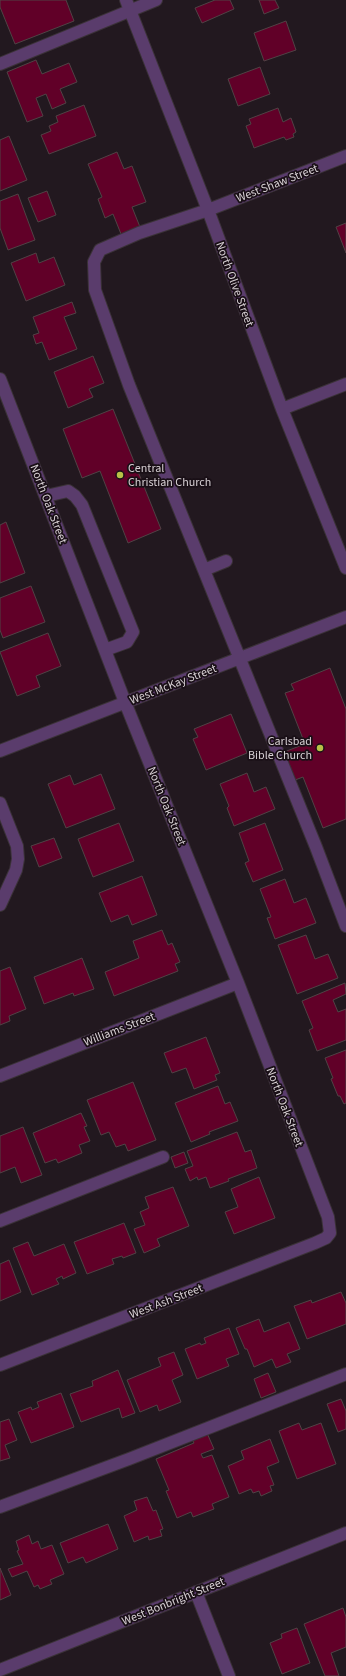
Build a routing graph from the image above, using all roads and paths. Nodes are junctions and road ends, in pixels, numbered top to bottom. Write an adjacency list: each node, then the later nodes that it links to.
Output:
1 (156, 0): 2 (street)
2 (128, 5): 3 (street); 5 (street, North Olive Street)
3 (0, 64)
4 (346, 156): 5 (street, West Shaw Street)
5 (208, 210): 8 (street, North Olive Street); 12 (street, West Shaw Street)
6 (0, 379): 9 (street, North Oak Street)
7 (346, 384): 8 (street)
8 (282, 409): 11 (street, North Olive Street)
9 (46, 496): 14 (street, North Oak Street); 14 (street)
10 (226, 561): 12 (street)
11 (346, 568)
12 (204, 570): 15 (street, West Shaw Street)
13 (346, 617): 15 (street, West McKay Street)
14 (105, 650): 16 (street, North Oak Street)
15 (239, 658): 16 (street, West McKay Street); 20 (street, West Shaw Street)
16 (125, 702): 17 (street, West McKay Street); 21 (street, North Oak Street)
17 (0, 752)
18 (0, 803): 19 (street)
19 (0, 905)
20 (346, 926)
21 (238, 983): 22 (street, Williams Street); 25 (street, North Oak Street)
22 (0, 1076)
23 (163, 1157): 24 (street)
24 (0, 1221)
25 (330, 1233): 26 (street, West Ash Street)
26 (0, 1365)
27 (346, 1374): 28 (street)
28 (0, 1507)
29 (346, 1533): 30 (street, West Bonbright Street)
30 (196, 1592): 31 (street, West Bonbright Street); 32 (street)
31 (0, 1670)
32 (229, 1676)

